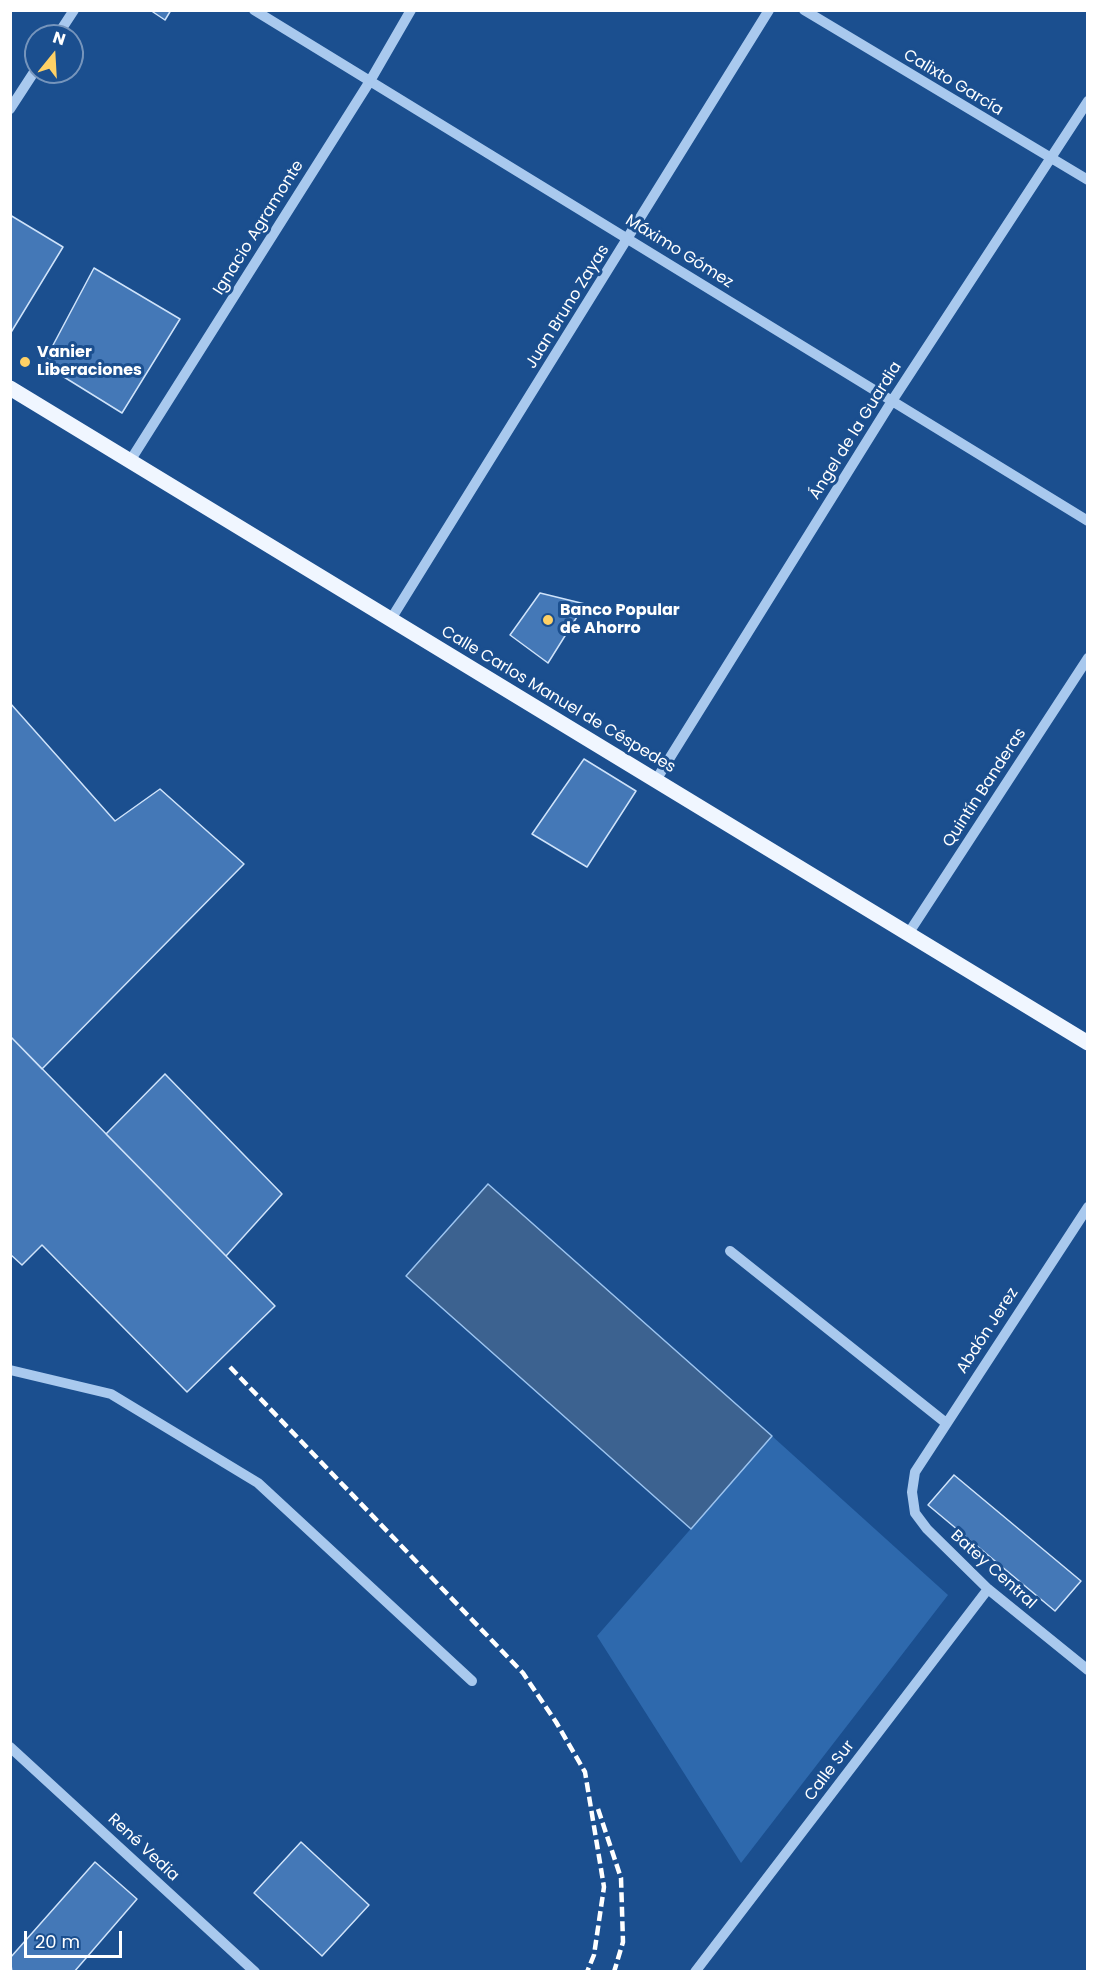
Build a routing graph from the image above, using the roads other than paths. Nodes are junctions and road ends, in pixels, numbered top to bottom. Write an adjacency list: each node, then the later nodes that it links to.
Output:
1 (74, 10): 6 (street)
2 (254, 10): 7 (street, Máximo Gómez)
3 (411, 10): 7 (street, Ignacio Agramonte)
4 (769, 10): 13 (street, Juan Bruno Zayas)
5 (804, 10): 11 (street, Calixto García)
6 (65, 24)
7 (370, 81): 13 (street, Máximo Gómez); 16 (street, Ignacio Agramonte)
8 (26, 84): 10 (street)
9 (1088, 101): 11 (street, Ángel de la Guardia)
10 (10, 109)
11 (1050, 158): 12 (street, Calixto García); 15 (street, Ángel de la Guardia)
12 (1088, 180)
13 (629, 239): 15 (street, Máximo Gómez); 18 (street, Juan Bruno Zayas)
14 (10, 388): 16 (main road, Calle Carlos Manuel de Céspedes)
15 (892, 401): 17 (street, Máximo Gómez); 20 (street, Ángel de la Guardia)
16 (130, 461): 18 (main road, Calle Carlos Manuel de Céspedes)
17 (1088, 521)
18 (391, 619): 20 (main road, Calle Carlos Manuel de Céspedes)
19 (1088, 658): 21 (street, Quintín Banderas)
20 (656, 780): 21 (main road, Calle Carlos Manuel de Céspedes)
21 (908, 934): 22 (main road, Calle Carlos Manuel de Céspedes)
22 (1088, 1043)
23 (1088, 1207): 26 (street, Abdón Jerez)
24 (730, 1251): 26 (street)
25 (10, 1370): 30 (street)
26 (946, 1423): 27 (street, Abdón Jerez)
27 (915, 1472): 28 (street, Batey Central)
28 (988, 1589): 29 (street, Batey Central); 33 (street, Calle Sur)
29 (1088, 1670)
30 (472, 1681)
31 (10, 1747): 32 (street, René Vedia)
32 (255, 1971)
33 (695, 1971)

